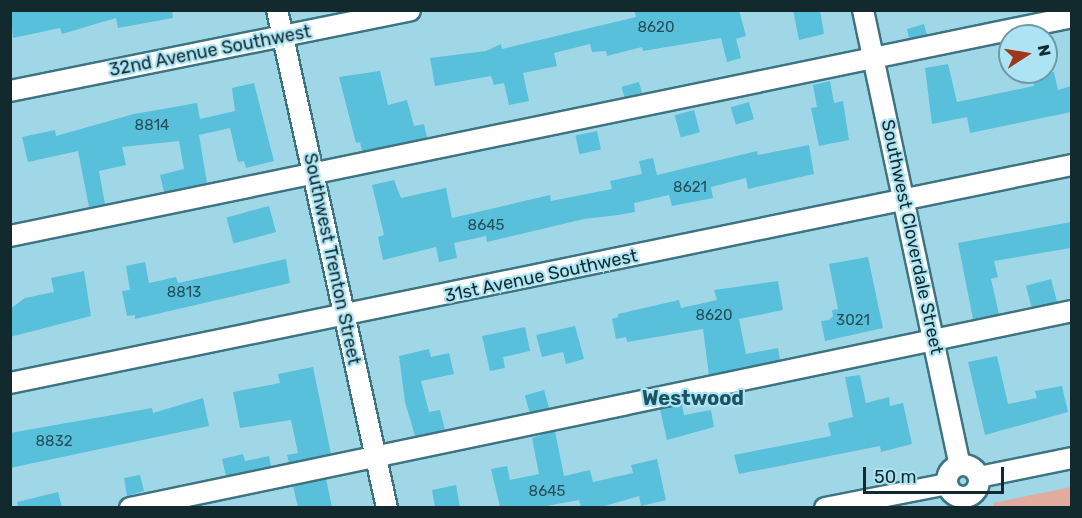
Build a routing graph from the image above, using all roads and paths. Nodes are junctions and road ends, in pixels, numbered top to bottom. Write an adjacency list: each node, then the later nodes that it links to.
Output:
1 (277, 10): 5 (street, Southwest Trenton Street)
2 (410, 10): 5 (street, 32nd Avenue Southwest)
3 (863, 10): 6 (street, Southwest Cloverdale Street)
4 (1071, 17): 6 (street)
5 (282, 38): 7 (street, 32nd Avenue Southwest); 9 (street, Southwest Trenton Street)
6 (874, 59): 9 (street); 10 (street, Southwest Cloverdale Street)
7 (10, 91)
8 (1071, 165): 10 (street, 31st Avenue Southwest)
9 (314, 175): 11 (street); 13 (street, Southwest Trenton Street)
10 (905, 200): 13 (street, 31st Avenue Southwest); 14 (street, Southwest Cloverdale Street)
11 (10, 236)
12 (1071, 311): 14 (street)
13 (344, 318): 15 (street, 31st Avenue Southwest); 17 (street, Southwest Trenton Street)
14 (934, 340): 17 (street); 18 (street, Southwest Cloverdale Street)
15 (10, 383)
16 (1071, 458): 19 (street)
17 (375, 459): 22 (street); 23 (street, Southwest Trenton Street)
18 (960, 465): 19 (street); 20 (street)
19 (979, 477): 21 (street)
20 (947, 484): 21 (street); 24 (street)
21 (968, 502)
22 (130, 507)
23 (387, 507)
24 (825, 507)

